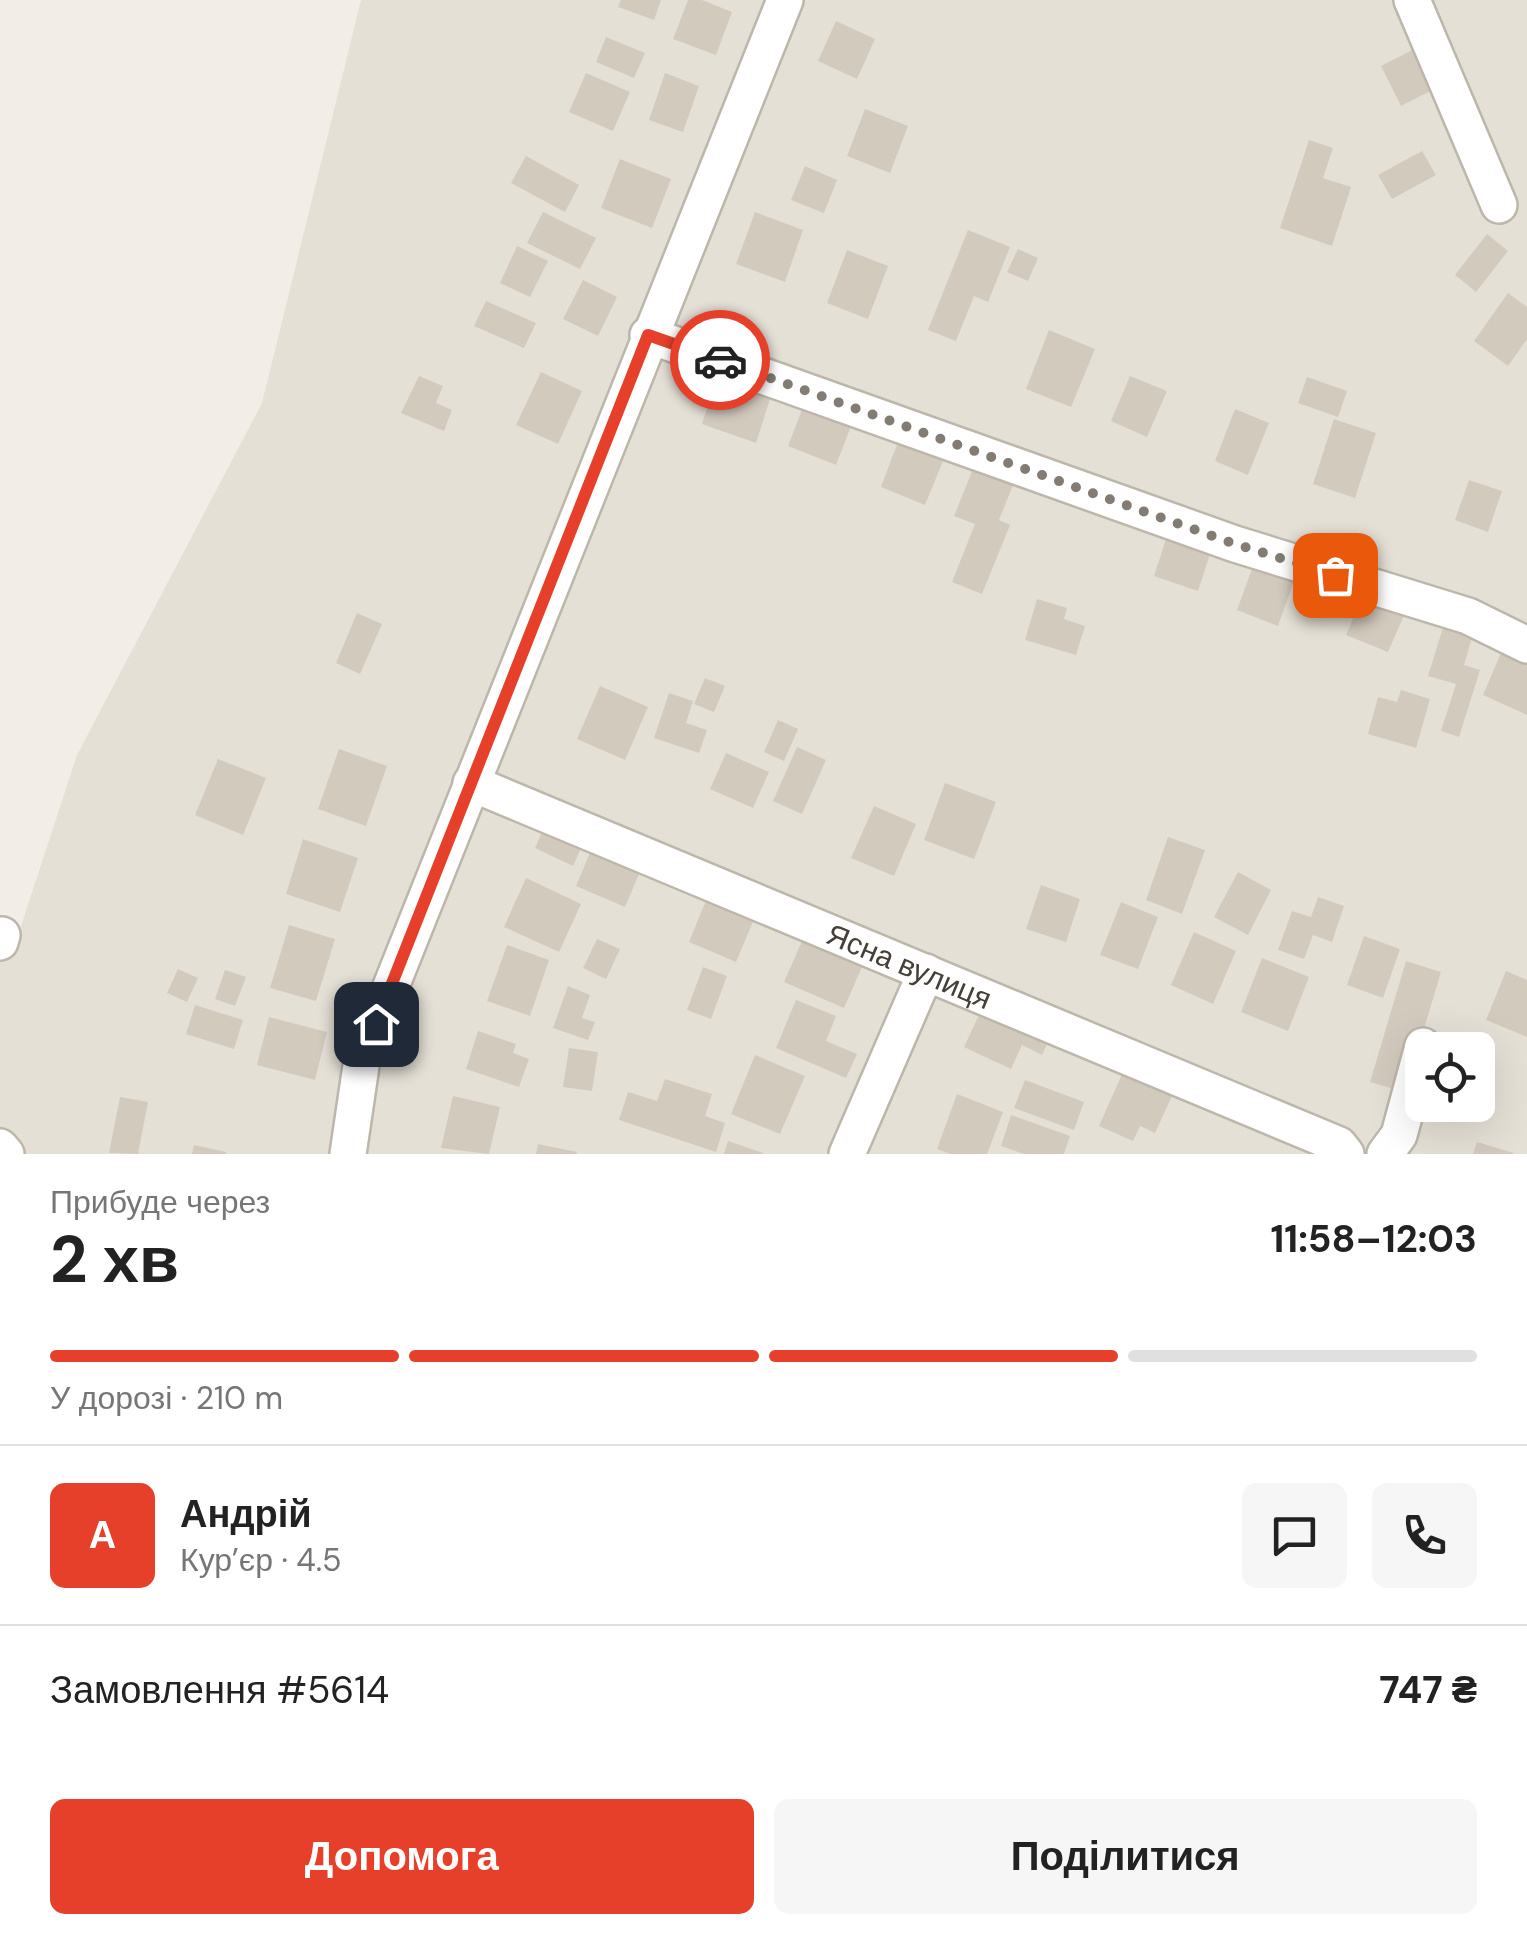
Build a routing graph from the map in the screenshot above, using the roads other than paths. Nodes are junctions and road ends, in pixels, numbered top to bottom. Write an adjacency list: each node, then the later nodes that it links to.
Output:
1 (785, 0): 4 (street)
2 (1412, 0): 3 (street)
3 (1499, 205)
4 (648, 335): 5 (street); 6 (street)
5 (1527, 645)
6 (470, 782): 7 (street, Ясна вулиця); 11 (street)
7 (926, 972): 12 (street); 13 (street, Ясна вулиця)
8 (1405, 1110): 14 (street)
9 (0, 1147): 10 (street)
10 (6, 1154)
11 (348, 1154)
12 (848, 1154)
13 (1346, 1154)
14 (1385, 1154)

